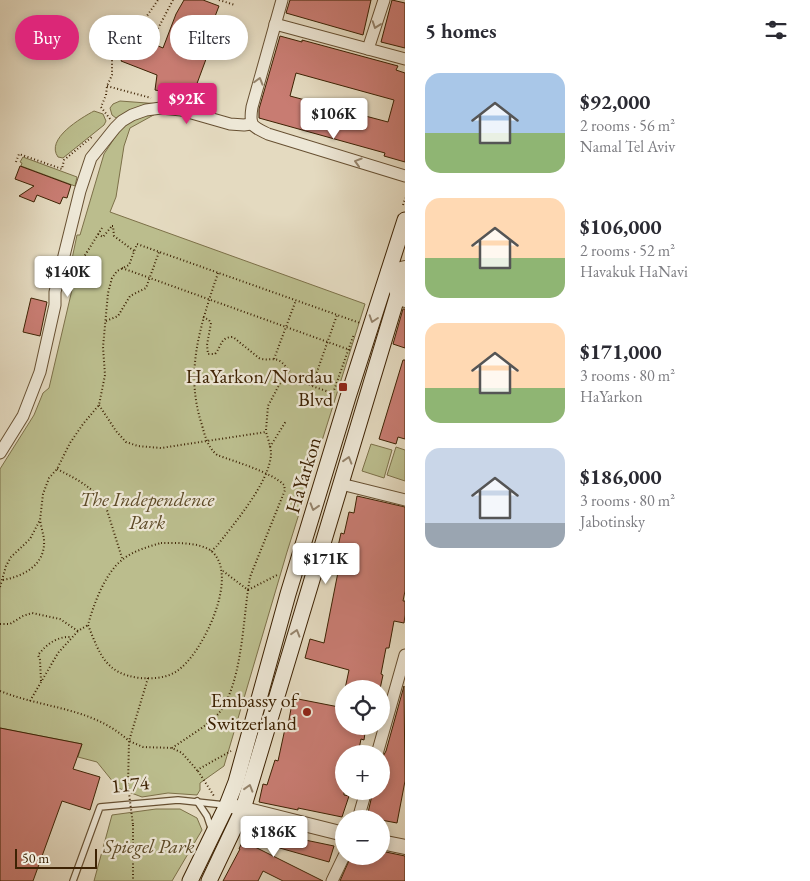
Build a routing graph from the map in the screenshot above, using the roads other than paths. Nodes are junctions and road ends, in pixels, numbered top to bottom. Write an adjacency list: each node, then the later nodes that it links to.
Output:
1 (282, 0): 3 (street)
2 (384, 0): 4 (street, one-way to 4)
3 (275, 24): 4 (street); 6 (street, one-way to 3)
4 (368, 49): 5 (street)
5 (405, 59)
6 (253, 126): 7 (street, one-way to 6); 13 (street)
7 (405, 176)
8 (405, 220): 10 (main road, HaYarkon)
9 (405, 268): 10 (street)
10 (388, 272): 12 (street); 19 (main road, HaYarkon, one-way to 19)
11 (405, 275): 12 (main road, HaYarkon)
12 (403, 300): 14 (main road, HaYarkon, one-way to 12)
13 (0, 453)
14 (340, 484): 15 (street); 20 (main road, HaYarkon, one-way to 14)
15 (405, 500)
16 (405, 655): 17 (street)
17 (380, 745)
18 (197, 802): 19 (lane, 1174); 22 (lane); 26 (lane, 1174)
19 (227, 805): 20 (street, 1174); 22 (main road, HaYarkon)
20 (243, 809): 21 (street, 1174); 28 (main road, HaYarkon)
21 (335, 832)
22 (213, 833): 27 (main road, HaYarkon)
23 (390, 844): 24 (street)
24 (405, 847)
25 (340, 865): 29 (street)
26 (73, 881)
27 (190, 881)
28 (209, 881)
29 (332, 881)

